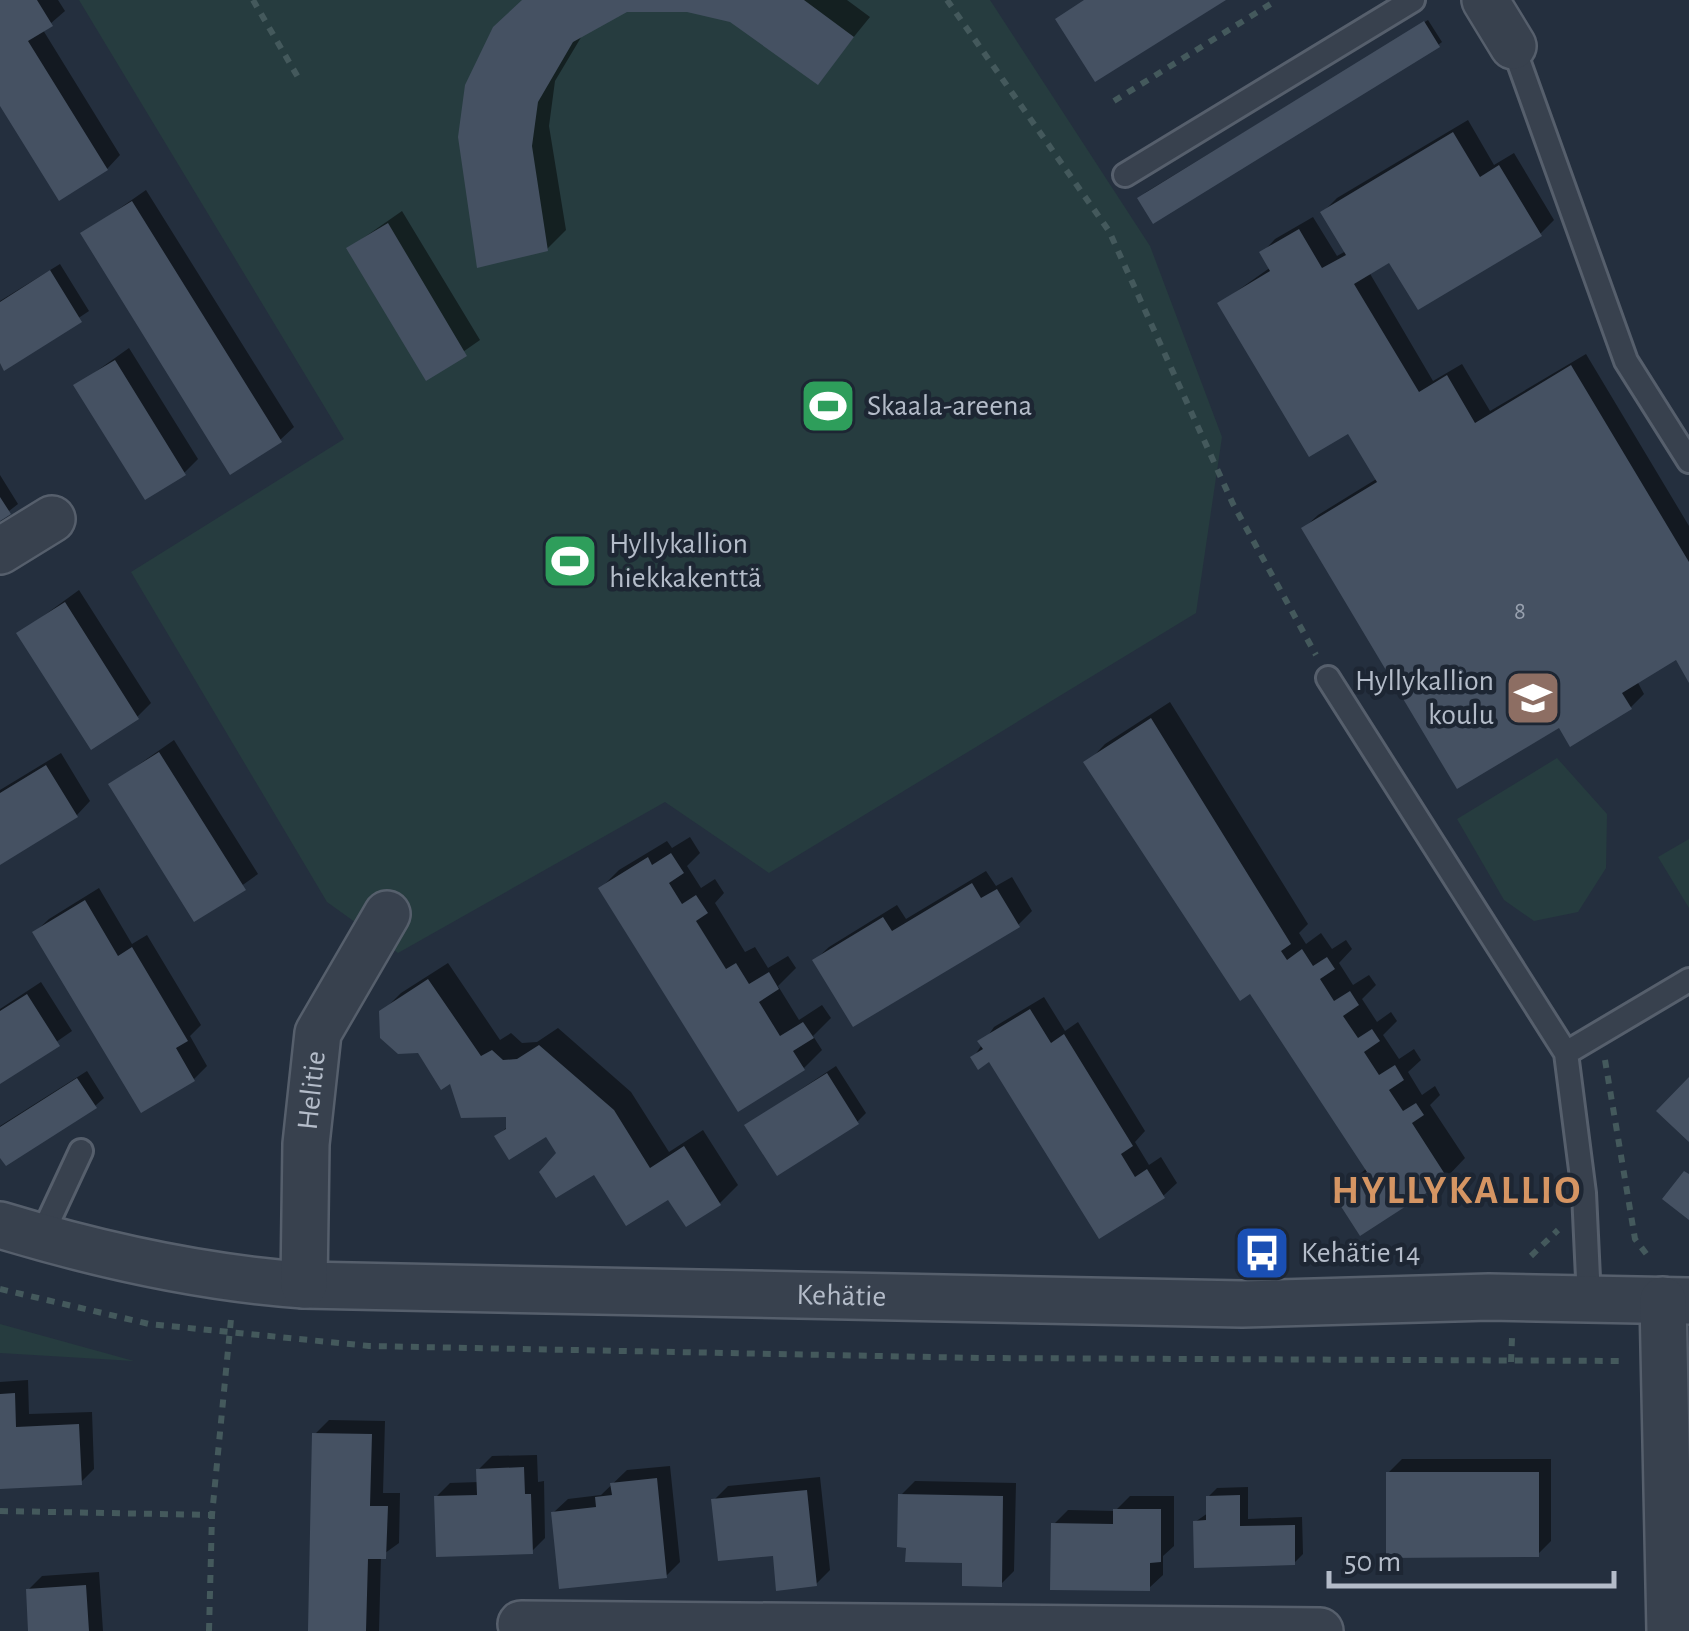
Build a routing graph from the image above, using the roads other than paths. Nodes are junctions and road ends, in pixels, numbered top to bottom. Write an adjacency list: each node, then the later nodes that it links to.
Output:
1 (1413, 0): 4 (lane)
2 (1485, 0): 3 (street)
3 (1513, 46): 5 (lane)
4 (1125, 175)
5 (1689, 461)
6 (52, 519): 7 (street)
7 (0, 551)
8 (1328, 678): 11 (lane)
9 (387, 914): 14 (street, Helitie)
10 (1689, 980): 11 (lane)
11 (1566, 1053): 16 (lane)
12 (81, 1151): 13 (lane)
13 (21, 1231): 14 (street, Kehätie)
14 (304, 1285): 16 (street, Kehätie)
15 (1672, 1289): 16 (street, Kehätie); 19 (street)
16 (1589, 1298)
17 (521, 1624): 18 (street)
18 (1320, 1631)
19 (1670, 1631)

